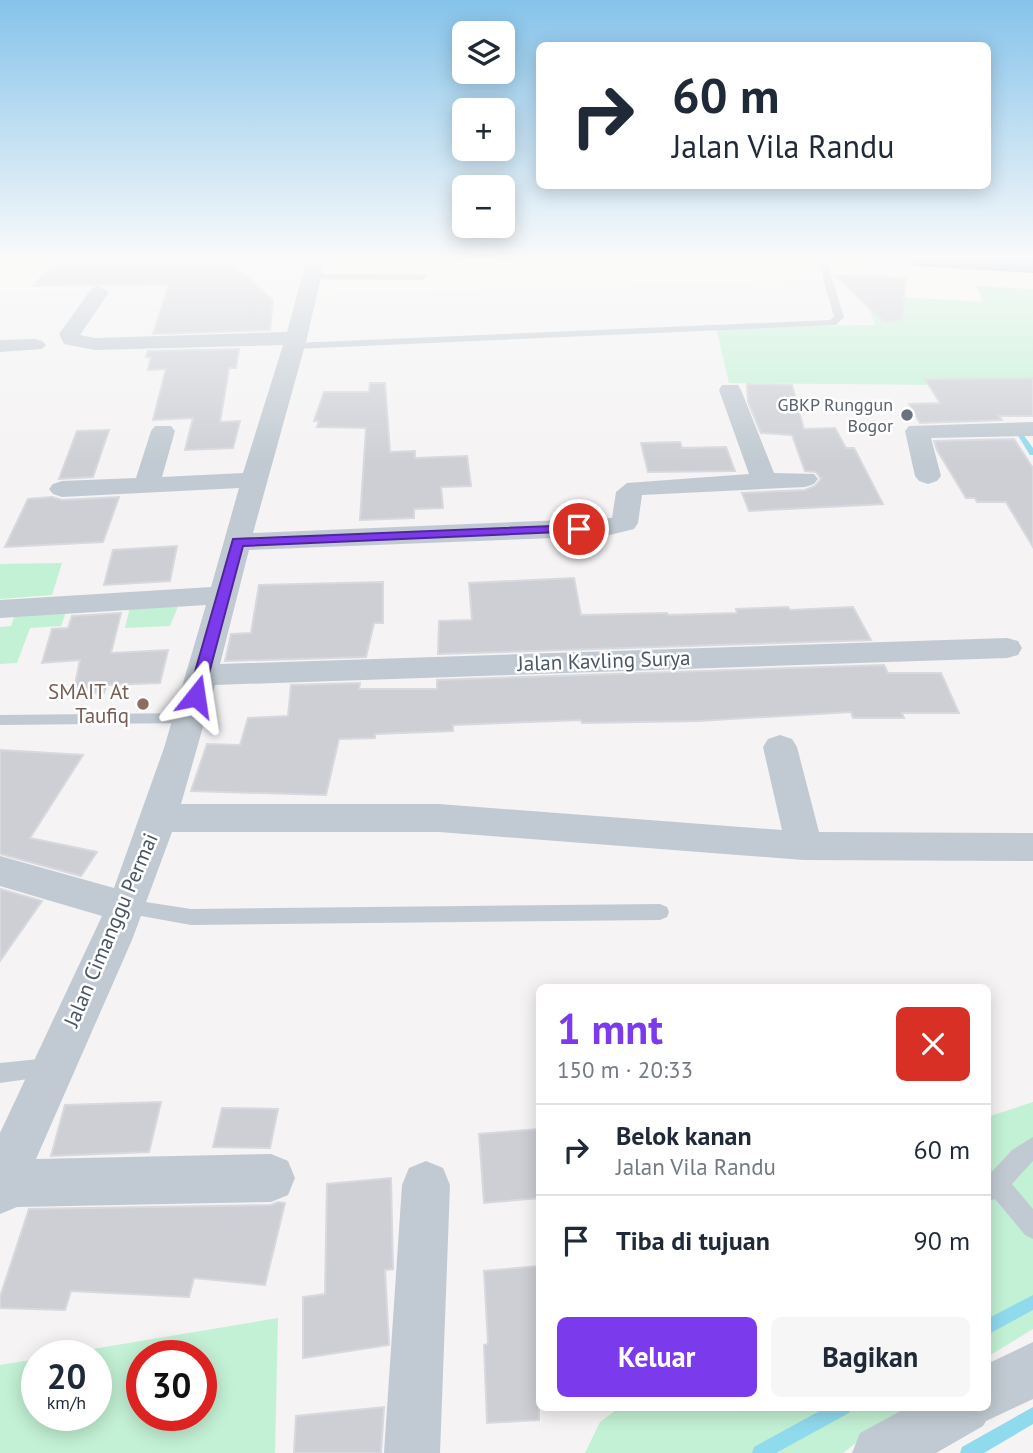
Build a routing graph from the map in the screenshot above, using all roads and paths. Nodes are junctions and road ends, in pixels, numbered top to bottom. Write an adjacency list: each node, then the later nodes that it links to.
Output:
1 (74, 327): 4 (street)
2 (300, 327): 4 (street, Jalan Cimanggu Permai)
3 (725, 327): 4 (lane)
4 (296, 342): 12 (street, Jalan Cimanggu Permai)
5 (35, 345): 6 (street)
6 (0, 346)
7 (730, 390): 13 (street)
8 (163, 431): 14 (street)
9 (1031, 433): 10 (street)
10 (928, 476)
11 (805, 479): 13 (street)
12 (254, 480): 14 (street); 16 (street, Jalan Cimanggu Permai)
13 (764, 481): 16 (street)
14 (147, 484): 15 (street)
15 (62, 489)
16 (237, 542): 17 (street, Jalan Cimanggu Permai)
17 (223, 595): 18 (street); 20 (street, Jalan Cimanggu Permai)
18 (0, 609)
19 (1007, 648): 20 (street, Jalan Kavling Surya)
20 (201, 675): 21 (street, Jalan Cimanggu Permai)
21 (190, 718): 22 (lane); 24 (street, Jalan Cimanggu Permai)
22 (0, 720)
23 (779, 747): 25 (street)
24 (158, 818): 25 (street); 28 (street, Jalan Cimanggu Permai)
25 (804, 846): 26 (street)
26 (1033, 847)
27 (0, 871): 28 (street)
28 (126, 907): 29 (lane); 30 (street, Jalan Cimanggu Permai)
29 (660, 912)
30 (51, 1068): 31 (lane); 35 (street, Jalan Cimanggu Permai)
31 (0, 1073)
32 (1033, 1148): 36 (lane)
33 (271, 1178): 35 (street)
34 (426, 1185): 41 (street)
35 (1, 1186)
36 (993, 1187): 37 (lane)
37 (1033, 1227)
38 (1033, 1369): 39 (street)
39 (991, 1392)
40 (957, 1411): 42 (street)
41 (412, 1453)
42 (880, 1453)

